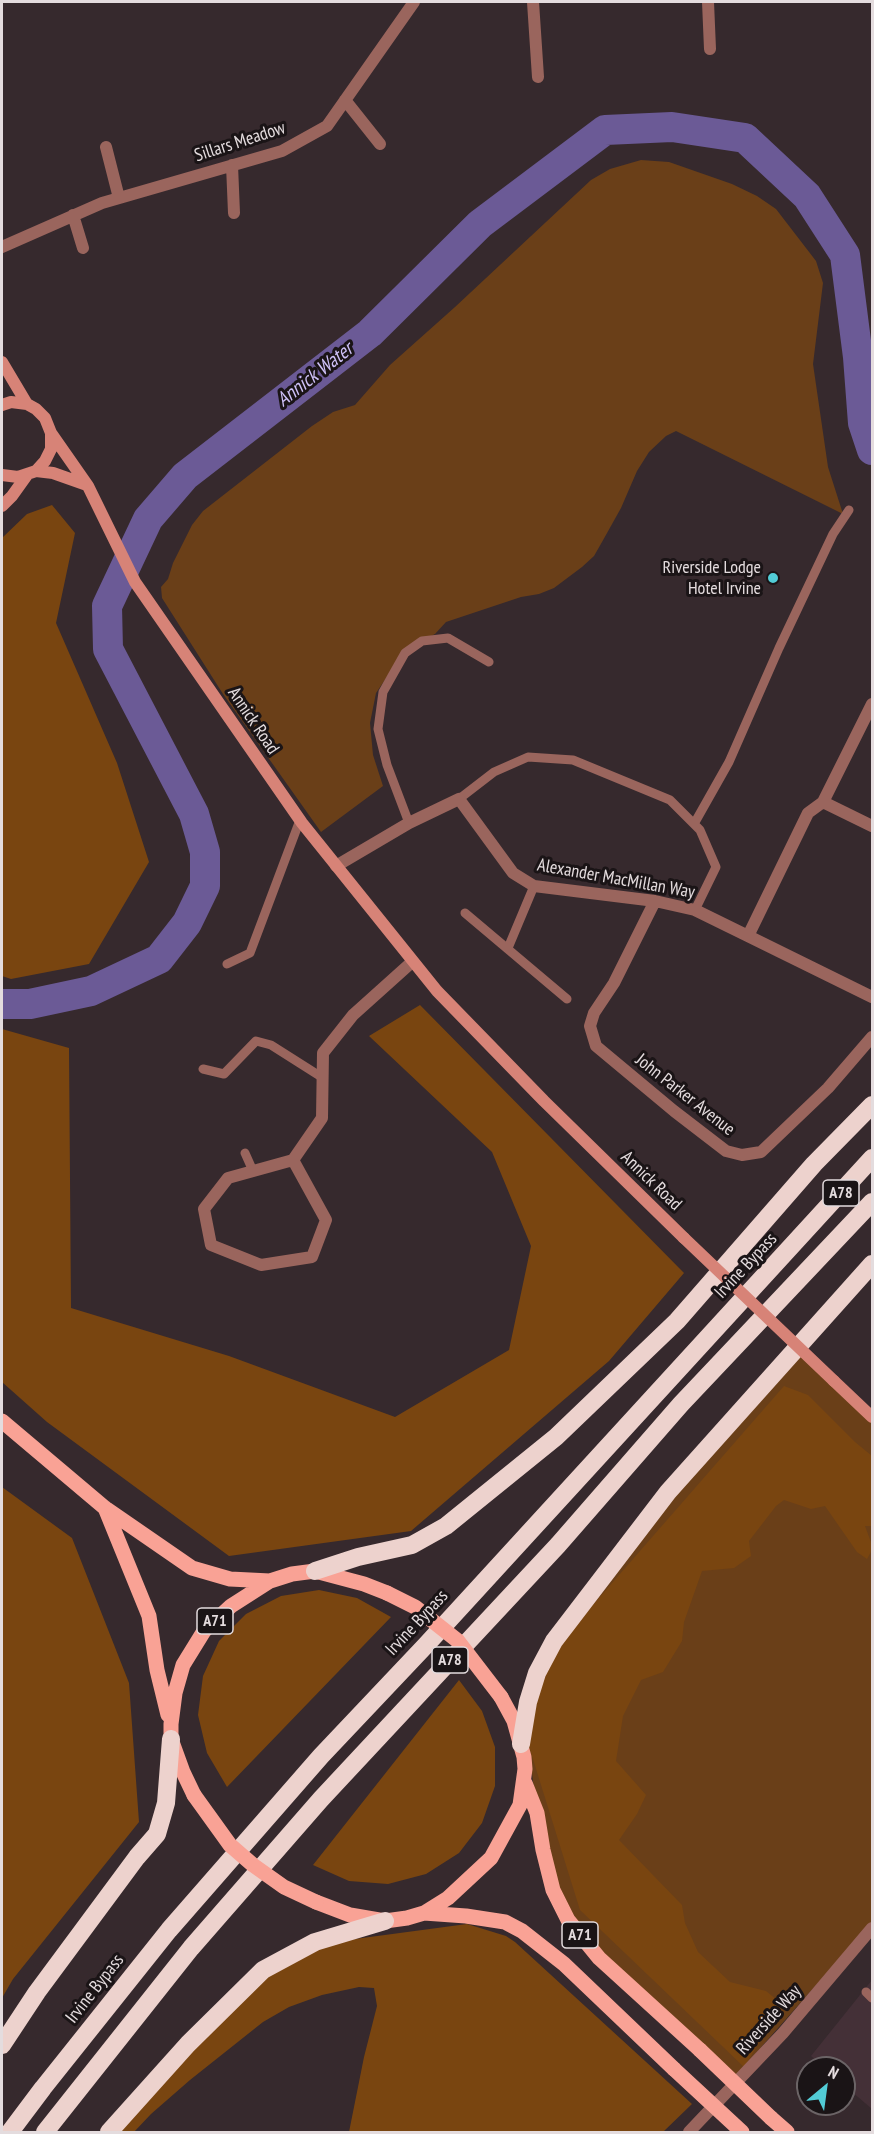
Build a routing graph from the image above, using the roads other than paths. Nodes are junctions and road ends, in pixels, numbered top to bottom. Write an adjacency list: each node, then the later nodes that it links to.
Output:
1 (414, 2): 6 (street, Sillars Meadow)
2 (533, 2): 5 (street)
3 (708, 2): 4 (street)
4 (710, 49)
5 (538, 77)
6 (345, 100): 7 (street); 9 (street, Sillars Meadow)
7 (380, 144)
8 (106, 147): 10 (street)
9 (232, 165): 10 (street, Sillars Meadow); 11 (street)
10 (119, 198): 12 (street, Sillars Meadow)
11 (234, 213)
12 (73, 215): 13 (street, Sillars Meadow); 14 (street)
13 (2, 247)
14 (83, 248)
15 (2, 362): 16 (main road)
16 (27, 404): 17 (main road); 18 (main road, Annick Road)
17 (2, 405)
18 (51, 433): 19 (main road); 21 (main road, Annick Road)
19 (32, 473): 20 (main road); 21 (main road); 22 (main road)
20 (2, 475)
21 (88, 486): 28 (main road, Annick Road)
22 (2, 506)
23 (849, 510): 30 (lane)
24 (489, 662): 29 (lane)
25 (873, 704): 27 (street)
26 (459, 800): 29 (street); 30 (lane); 33 (street, Alexander MacMillan Way)
27 (823, 802): 31 (street); 37 (street)
28 (300, 820): 32 (main road, Annick Road); 40 (lane)
29 (409, 823): 32 (street)
30 (694, 824): 35 (lane)
31 (873, 826)
32 (336, 866): 39 (main road, Annick Road)
33 (534, 886): 34 (street, Alexander MacMillan Way); 38 (lane)
34 (655, 901): 35 (street, Alexander MacMillan Way); 43 (street, John Parker Avenue)
35 (695, 910): 37 (street, Alexander MacMillan Way)
36 (465, 913): 38 (lane)
37 (748, 936): 41 (street, Alexander MacMillan Way)
38 (508, 948): 42 (lane)
39 (412, 962): 45 (street); 53 (main road, Annick Road, bridge)
40 (226, 964)
41 (873, 998)
42 (567, 999)
43 (873, 1037)
44 (203, 1069): 45 (lane)
45 (323, 1078): 49 (street)
46 (873, 1106): 56 (highway, A78)
47 (245, 1154): 50 (lane)
48 (873, 1158): 65 (highway, Irvine Bypass / A78)
49 (293, 1160): 50 (street); 50 (street)
50 (254, 1171)
51 (873, 1202): 66 (highway, A78)
52 (873, 1264): 59 (highway)
53 (873, 1417)
54 (2, 1421): 55 (main road, A71)
55 (105, 1508): 57 (main road, A71); 58 (main road, A71)
56 (315, 1571): 57 (main road, A71); 59 (main road, A71, bridge)
57 (270, 1581): 58 (main road, A71)
58 (171, 1732): 62 (main road, A71, bridge); 64 (highway)
59 (520, 1744): 60 (main road, A71)
60 (524, 1780): 61 (main road, A71); 70 (main road, A71, bridge)
61 (424, 1913): 62 (main road, A71); 69 (main road, A71, bridge)
62 (385, 1921): 67 (highway)
63 (873, 1928): 68 (street, Riverside Way)
64 (2, 2045)
65 (10, 2133)
66 (45, 2133)
67 (109, 2133)
68 (689, 2133)
69 (742, 2133)
70 (787, 2133)

